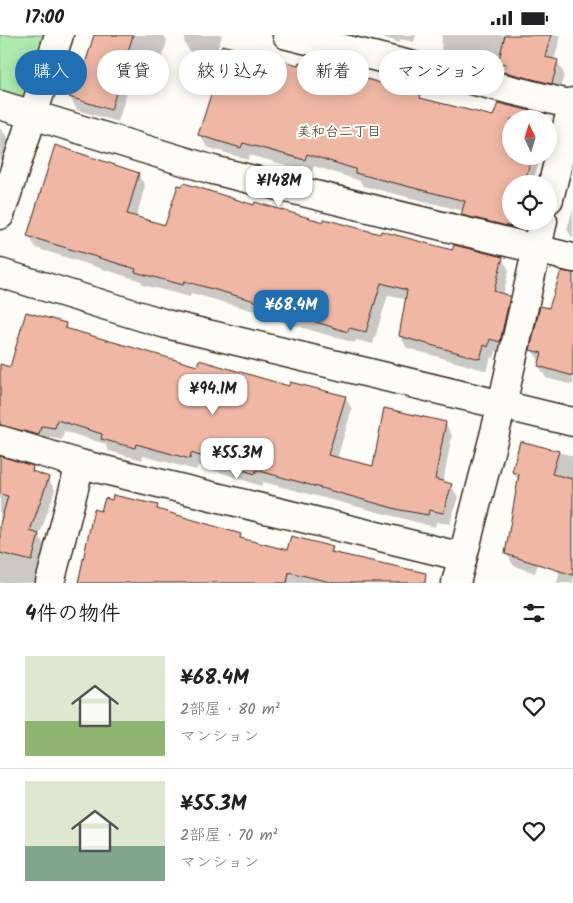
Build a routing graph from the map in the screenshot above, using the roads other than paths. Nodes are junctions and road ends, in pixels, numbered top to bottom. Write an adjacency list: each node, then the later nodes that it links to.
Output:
1 (58, 35): 5 (street)
2 (286, 35): 3 (street)
3 (573, 104): 6 (street)
4 (0, 105): 5 (street)
5 (33, 115): 7 (street); 9 (street)
6 (555, 175)
7 (0, 215)
8 (541, 230): 9 (street)
9 (536, 249): 10 (street); 12 (street)
10 (573, 258)
11 (0, 273): 12 (street)
12 (502, 405): 13 (street); 16 (street)
13 (573, 422)
14 (0, 440): 15 (street)
15 (80, 464): 16 (street); 17 (street)
16 (463, 557): 18 (street)
17 (50, 583)
18 (456, 583)

